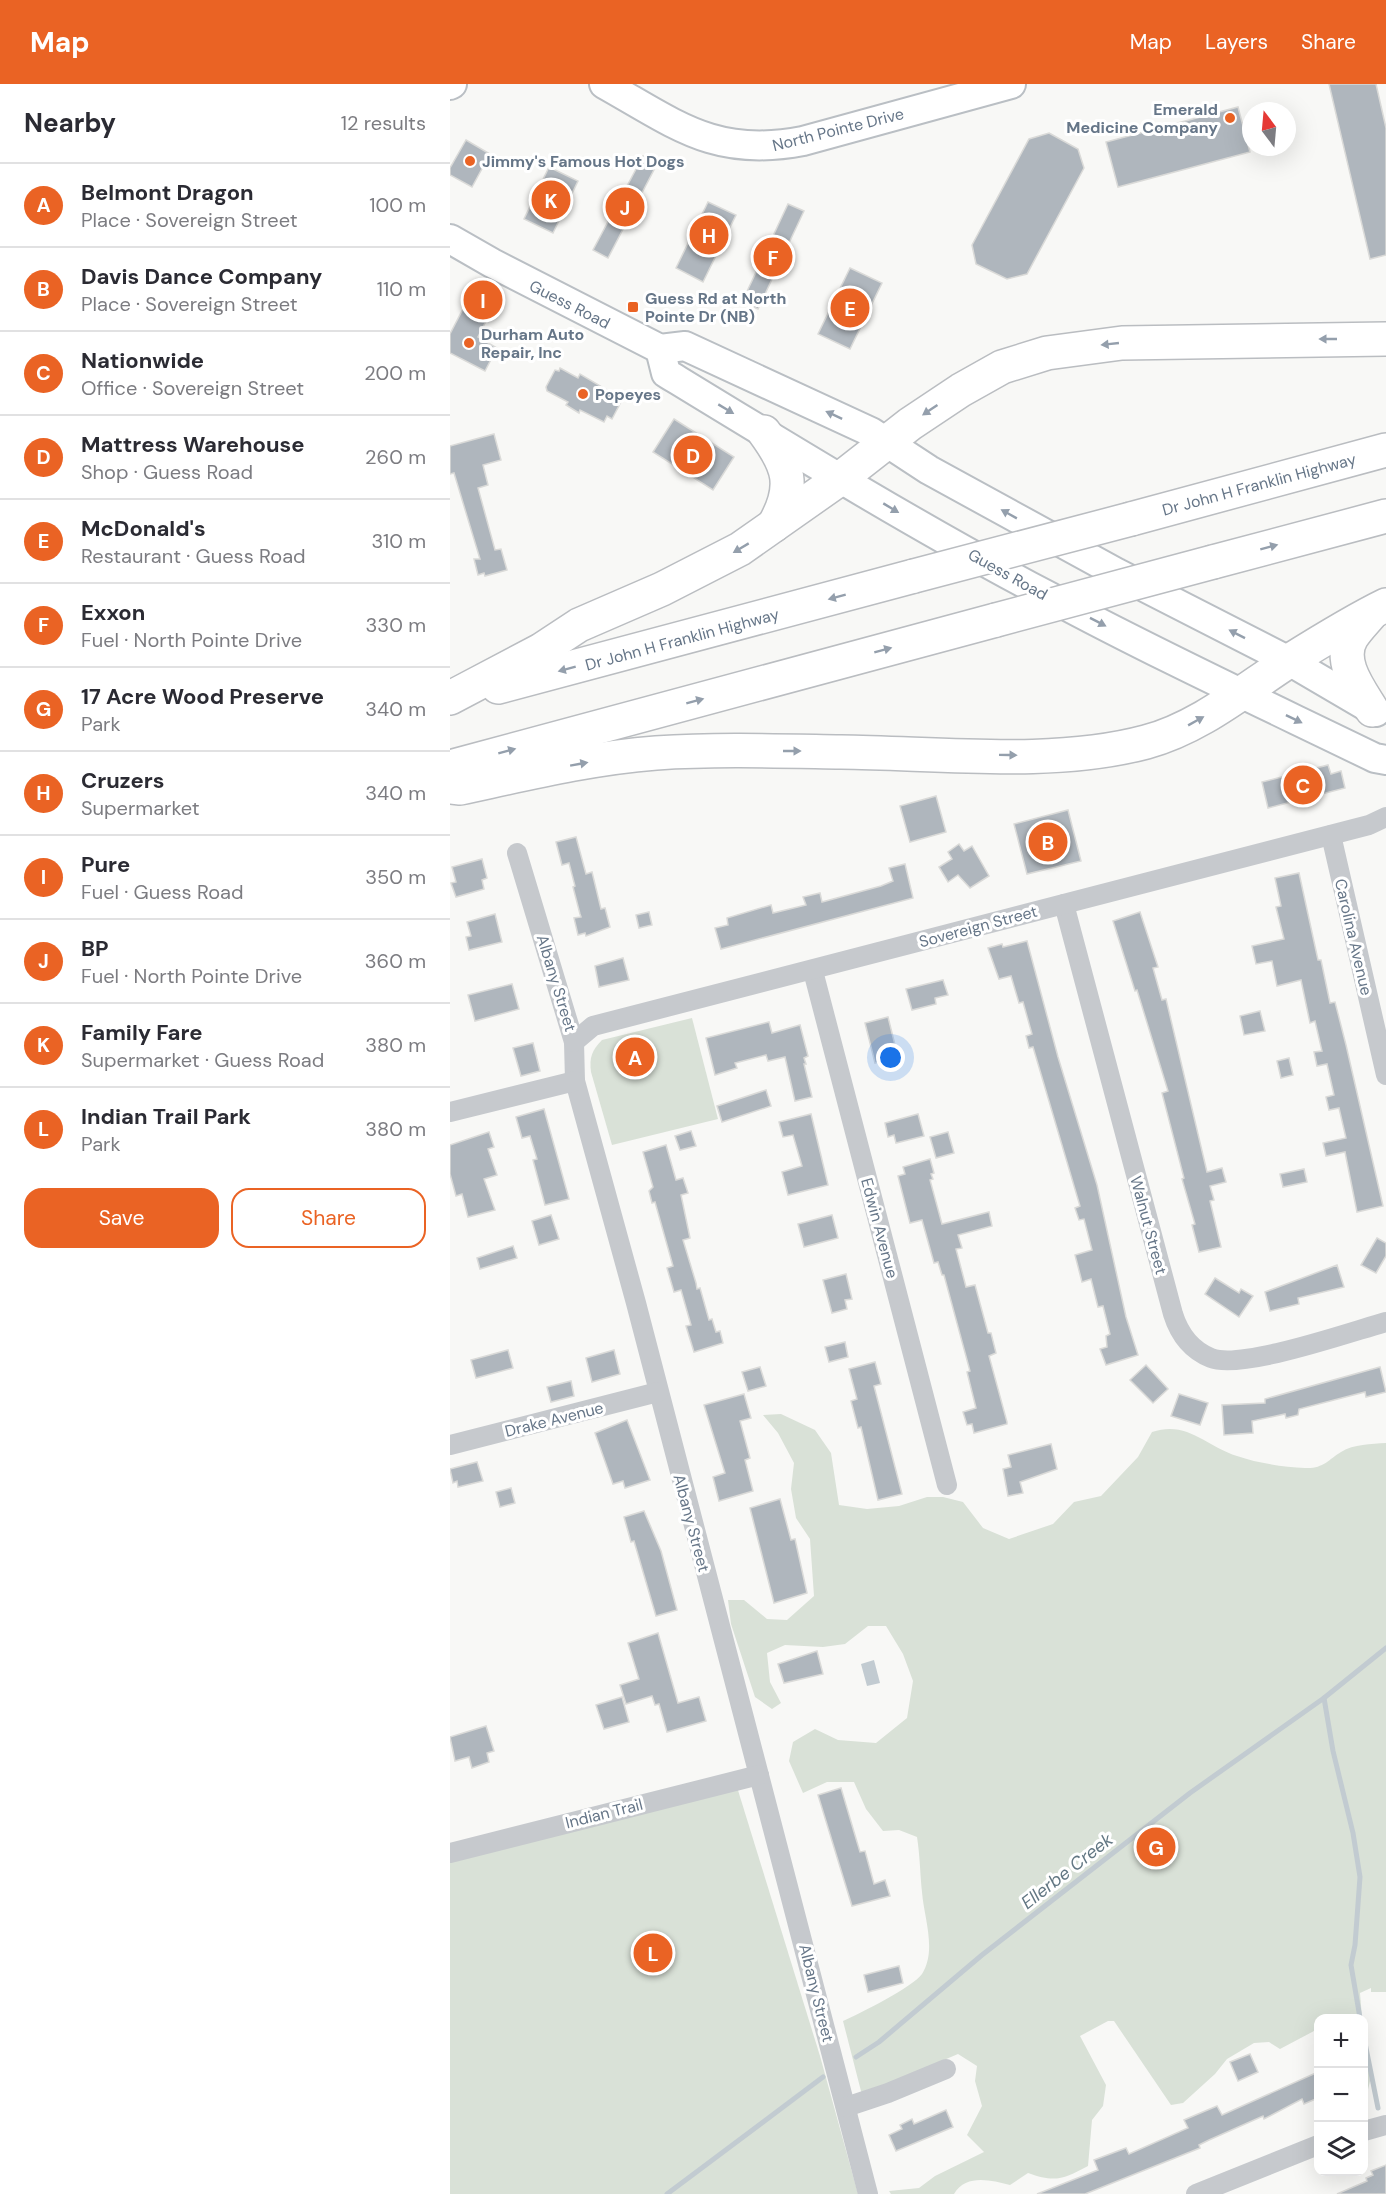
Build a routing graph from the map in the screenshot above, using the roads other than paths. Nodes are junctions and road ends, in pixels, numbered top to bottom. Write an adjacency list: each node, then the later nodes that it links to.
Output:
1 (604, 84): 2 (main road, North Pointe Drive)
2 (1011, 84)
3 (450, 239): 5 (main road, Guess Road)
4 (1386, 339): 7 (highway, one-way to 7)
5 (660, 349): 6 (main road, Guess Road, one-way to 6); 7 (main road, Guess Road, one-way to 5)
6 (764, 432): 9 (main road, Guess Road); 11 (highway)
7 (886, 442): 9 (highway); 13 (main road, Guess Road, one-way to 7)
8 (1386, 450): 15 (highway, Dr John H Franklin Highway, one-way to 15, bridge)
9 (841, 478): 11 (highway); 14 (main road, Guess Road, one-way to 14)
10 (1386, 516): 18 (highway, one-way to 10, bridge)
11 (774, 525): 15 (highway, one-way to 15)
12 (1380, 608): 13 (highway); 16 (highway)
13 (1289, 661): 14 (highway); 16 (main road, Guess Road)
14 (1240, 694): 17 (main road, Guess Road, one-way to 17); 19 (highway, one-way to 14)
15 (450, 699)
16 (1379, 714)
17 (1386, 760)
18 (450, 766)
19 (450, 787)
20 (1386, 817): 21 (street, Sovereign Street)
21 (1331, 835): 23 (street, Sovereign Street); 26 (street, Carolina Avenue)
22 (517, 853): 25 (street, Albany Street)
23 (1064, 904): 24 (street, Sovereign Street); 29 (street, Walnut Street)
24 (813, 970): 25 (street, Sovereign Street); 32 (street, Edwin Avenue)
25 (574, 1042): 27 (street, Albany Street)
26 (1386, 1075)
27 (575, 1081): 28 (street); 30 (street, Albany Street)
28 (450, 1112)
29 (1386, 1322)
30 (658, 1392): 31 (street, Drake Avenue); 33 (street, Albany Street)
31 (450, 1445)
32 (947, 1485)
33 (759, 1775): 34 (street, Indian Trail); 36 (street, Albany Street)
34 (450, 1853)
35 (946, 2069): 36 (street)
36 (846, 2107): 40 (street, Albany Street)
37 (1386, 2125): 38 (street)
38 (1368, 2130)
39 (1314, 2147): 41 (street)
40 (868, 2194)
41 (1196, 2194)

